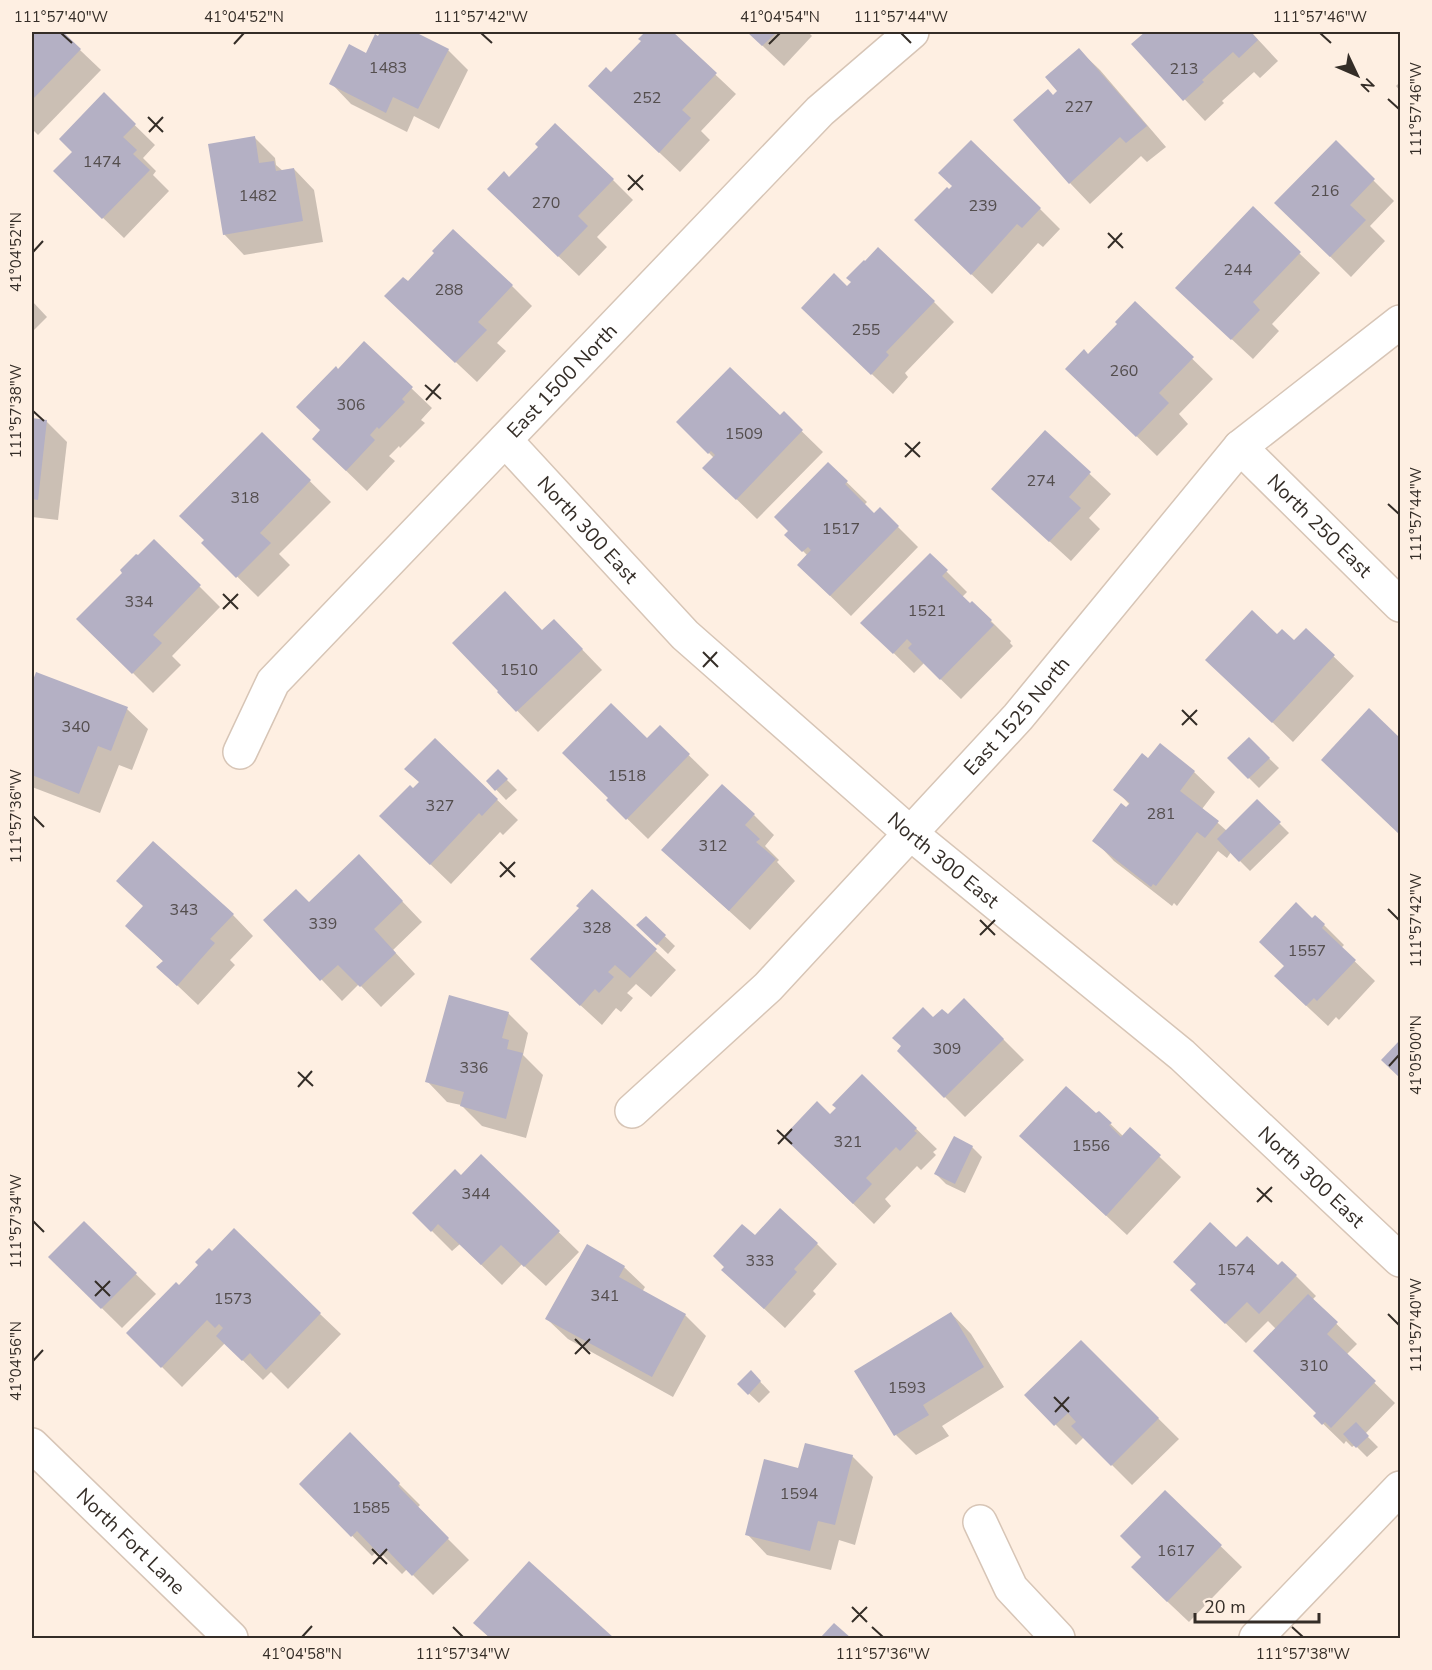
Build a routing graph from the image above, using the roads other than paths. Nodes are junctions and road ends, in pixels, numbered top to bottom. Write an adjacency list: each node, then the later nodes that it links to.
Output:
1 (912, 32): 3 (street, East 1500 North)
2 (1401, 322): 4 (street, East 1525 North)
3 (505, 440): 6 (street, East 1500 North); 7 (street, North 300 East)
4 (1240, 447): 5 (street, North 250 East); 7 (street, East 1525 North)
5 (1401, 605)
6 (240, 752)
7 (910, 833): 8 (street, East 1525 North); 9 (street, North 300 East)
8 (632, 1111)
9 (1401, 1260)
10 (32, 1445): 13 (street, North Fort Lane)
11 (1401, 1488): 15 (street)
12 (980, 1522): 14 (street)
13 (231, 1638)
14 (1058, 1638)
15 (1256, 1638)

